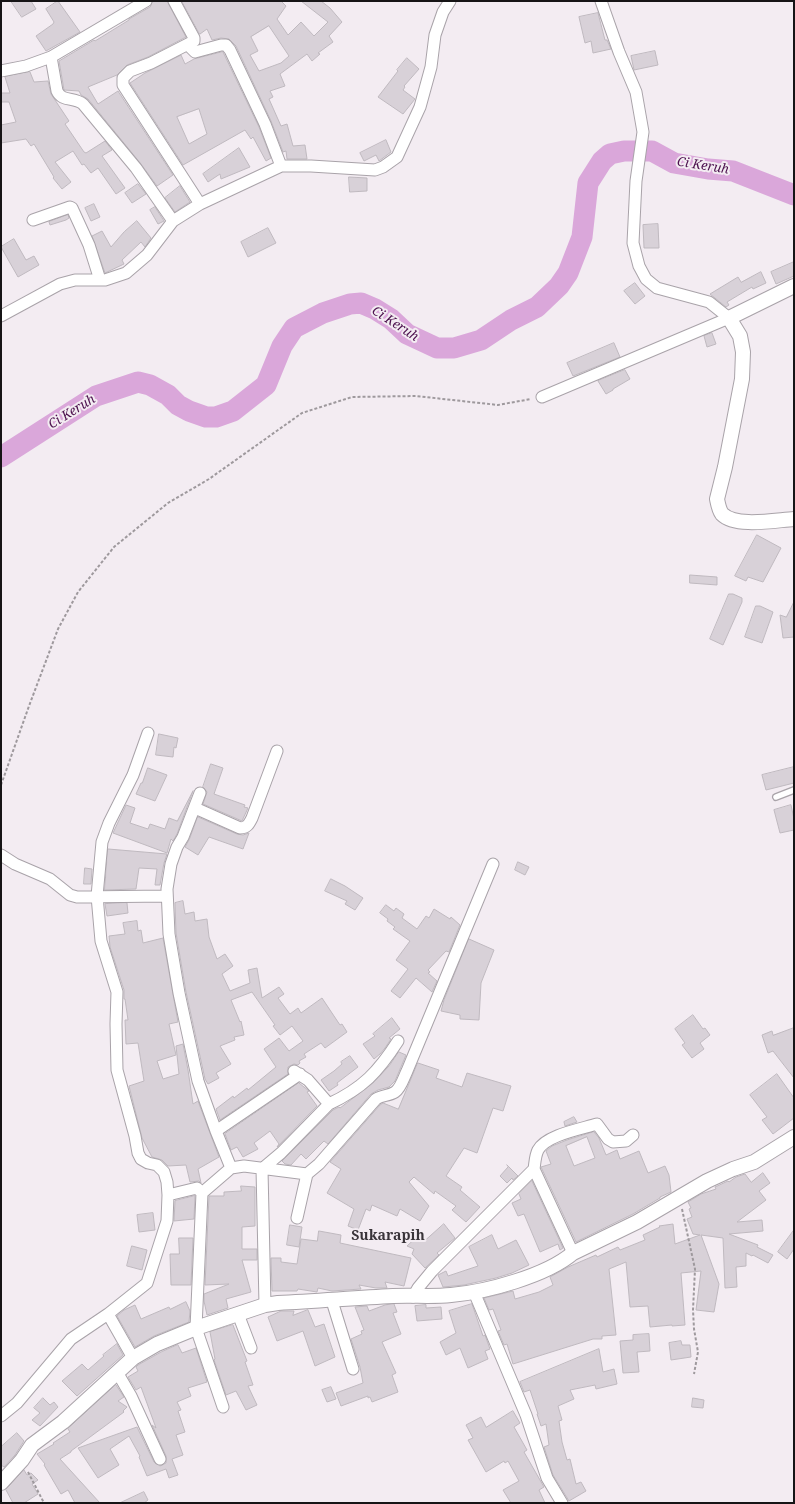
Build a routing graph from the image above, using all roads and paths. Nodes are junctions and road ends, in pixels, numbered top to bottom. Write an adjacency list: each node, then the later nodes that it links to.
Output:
1 (146, 1): 6 (street)
2 (174, 1): 5 (street)
3 (450, 1): 8 (street)
4 (601, 1): 15 (street)
5 (188, 45): 8 (street); 9 (street)
6 (51, 57): 7 (street); 11 (street)
7 (1, 71)
8 (281, 166): 9 (street)
9 (200, 204): 11 (street)
10 (33, 220): 12 (street)
11 (174, 221): 12 (street)
12 (100, 280): 14 (street)
13 (794, 286): 15 (street)
14 (1, 316)
15 (728, 318): 16 (street); 17 (street)
16 (542, 397): 20 (path)
17 (794, 519)
18 (148, 733): 27 (street)
19 (277, 751): 24 (street)
20 (1, 785)
21 (794, 790): 23 (lane)
22 (200, 793): 24 (street)
23 (776, 797)
24 (195, 808): 28 (street)
25 (1, 855): 27 (street)
26 (493, 864): 37 (street)
27 (97, 896): 28 (street); 39 (street)
28 (167, 896): 31 (street)
29 (398, 1041): 30 (street)
30 (329, 1104): 31 (street); 35 (street)
31 (216, 1131): 34 (street)
32 (633, 1136): 36 (street)
33 (794, 1137): 40 (street)
34 (231, 1168): 35 (street); 38 (street)
35 (262, 1169): 37 (street); 46 (street)
36 (534, 1169): 42 (street); 44 (street)
37 (307, 1174): 41 (street)
38 (202, 1193): 39 (street); 49 (street)
39 (168, 1195): 47 (street)
40 (679, 1196): 42 (street); 54 (path)
41 (297, 1218)
42 (573, 1253): 43 (street)
43 (474, 1292): 44 (street); 61 (street)
44 (413, 1297): 45 (street)
45 (332, 1301): 46 (street); 52 (street)
46 (265, 1305): 48 (street)
47 (108, 1314): 51 (street); 56 (street)
48 (238, 1314): 49 (street); 50 (street)
49 (196, 1328): 51 (street); 55 (street)
50 (251, 1348)
51 (133, 1358): 53 (street)
52 (353, 1369)
53 (117, 1372): 57 (street); 58 (street)
54 (694, 1374)
55 (223, 1406)
56 (1, 1416)
57 (22, 1460): 59 (street); 60 (path)
58 (160, 1460)
59 (1, 1483)
60 (44, 1503)
61 (562, 1503)

